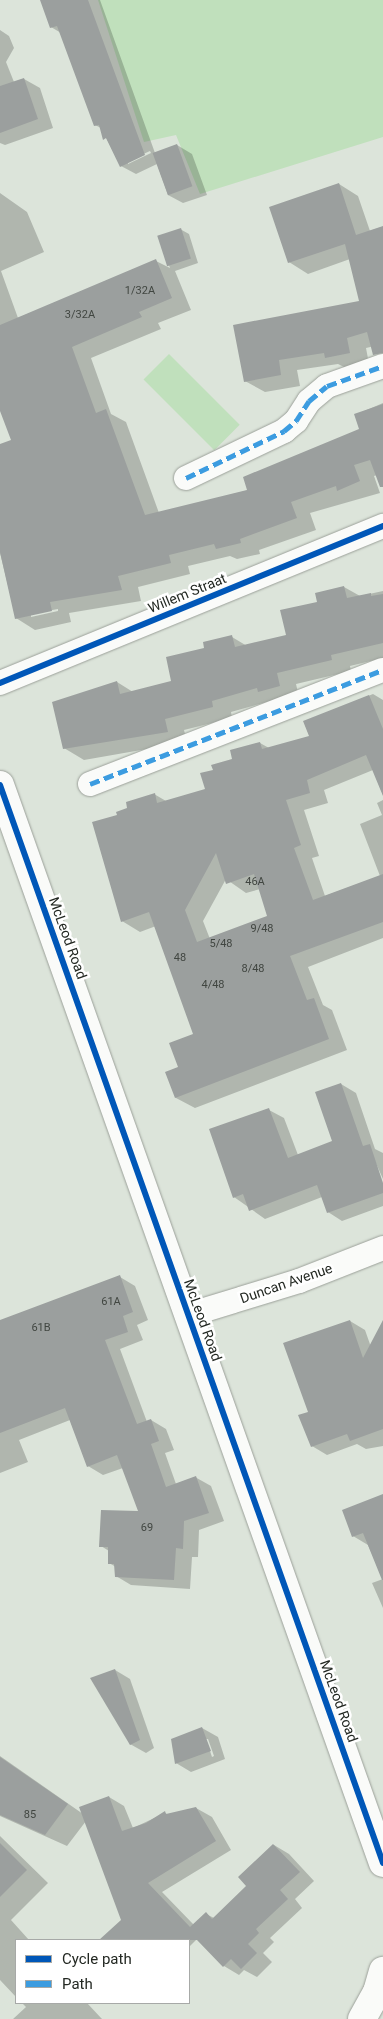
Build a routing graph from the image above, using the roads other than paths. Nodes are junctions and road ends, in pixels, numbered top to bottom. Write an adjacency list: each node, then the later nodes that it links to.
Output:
1 (383, 366): 2 (street)
2 (186, 478)
3 (383, 526): 5 (street, Willem Straat)
4 (383, 670): 6 (street)
5 (0, 683)
6 (90, 784)
7 (0, 785): 9 (street, McLeod Road)
8 (383, 1248): 9 (street, Duncan Avenue)
9 (188, 1315): 10 (street, McLeod Road)
10 (383, 1863)
11 (383, 1970): 12 (street)
12 (362, 2019)

